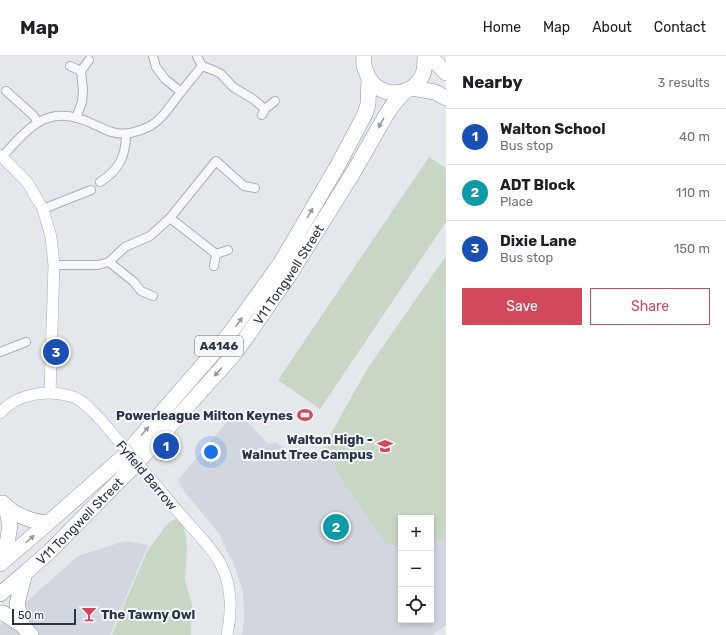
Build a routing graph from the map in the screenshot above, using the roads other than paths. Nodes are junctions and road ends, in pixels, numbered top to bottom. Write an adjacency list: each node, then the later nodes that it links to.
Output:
1 (152, 56): 13 (street)
2 (197, 56): 8 (street)
3 (425, 56): 11 (highway, A4146)
4 (430, 56): 10 (highway)
5 (90, 60): 9 (street)
6 (363, 65): 11 (highway, A4146); 36 (highway, V11 Tongwell Street / A4146, one-way to 6)
7 (70, 66): 9 (street)
8 (202, 66): 13 (street); 15 (street)
9 (81, 71): 16 (street)
10 (446, 73)
11 (408, 90): 14 (highway, A4146); 39 (highway, V11 Tongwell Street / A4146, one-way to 39)
12 (6, 91): 17 (street)
13 (181, 92): 18 (street)
14 (446, 98)
15 (275, 101)
16 (76, 118): 17 (street); 18 (street)
17 (38, 122): 19 (street)
18 (126, 134): 20 (street)
19 (1, 156): 23 (street)
20 (100, 182)
21 (255, 188): 24 (street)
22 (91, 190): 23 (street)
23 (43, 209): 28 (street)
24 (170, 218): 26 (street); 27 (street)
25 (228, 250): 26 (street)
26 (216, 254): 29 (street)
27 (109, 262): 28 (street); 30 (street)
28 (54, 265): 33 (street)
29 (214, 266)
30 (153, 296)
31 (26, 342): 32 (street)
32 (0, 352)
33 (50, 393): 34 (street, Fyfield Barrow); 43 (street, Fyfield Barrow, bridge)
34 (0, 413)
35 (3, 503): 36 (highway); 37 (highway)
36 (48, 523): 38 (highway, V11 Tongwell Street / A4146, one-way to 36)
37 (0, 560)
38 (0, 564)
39 (25, 573): 40 (highway, V11 Tongwell Street / A4146); 42 (highway)
40 (0, 594)
41 (0, 613): 42 (highway)
42 (27, 630)
43 (227, 635)

